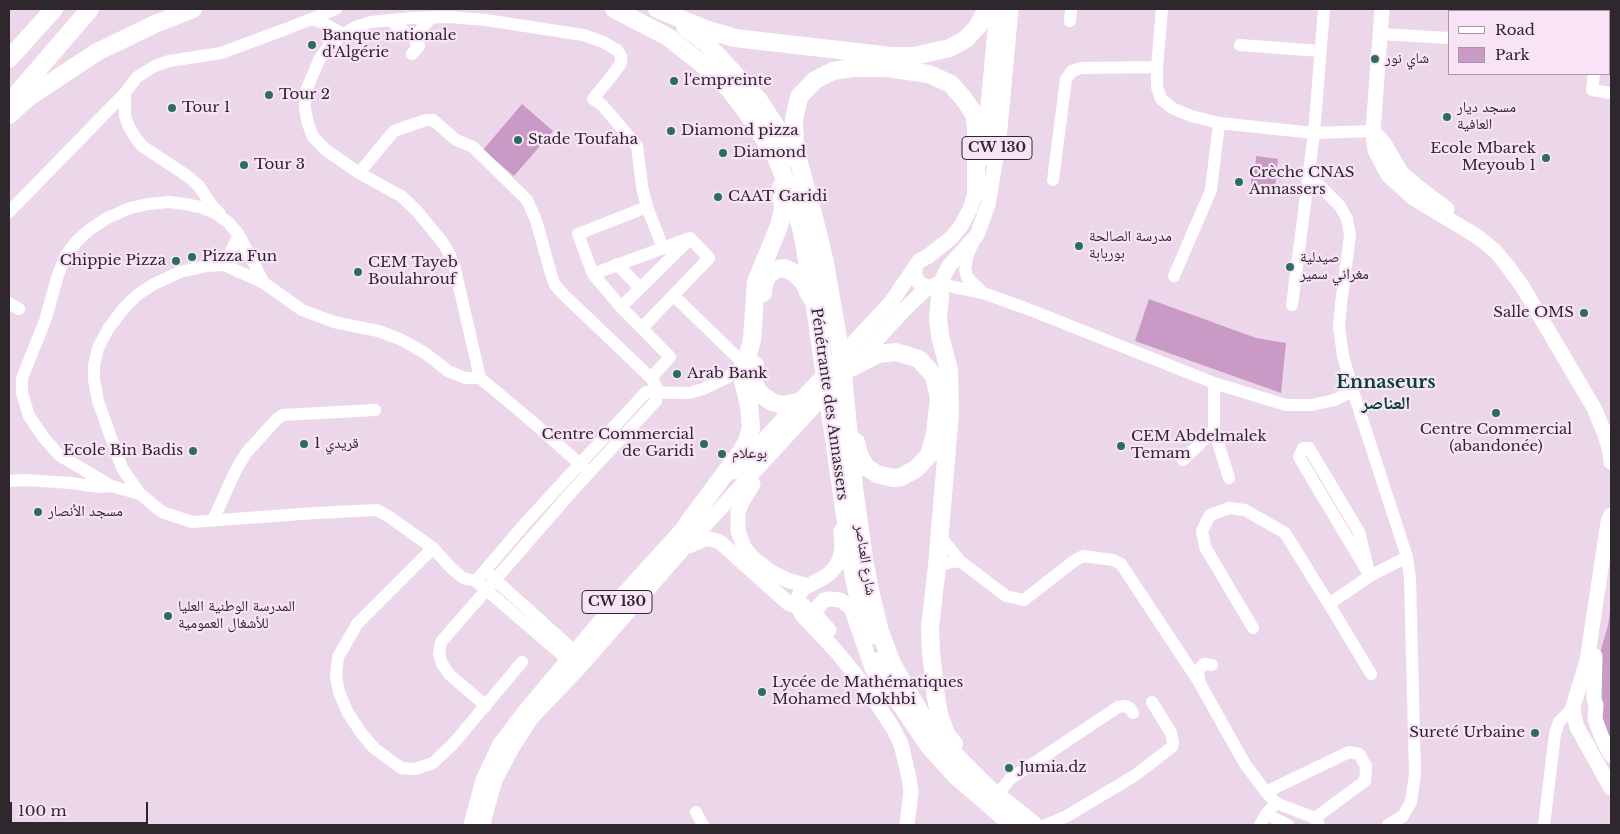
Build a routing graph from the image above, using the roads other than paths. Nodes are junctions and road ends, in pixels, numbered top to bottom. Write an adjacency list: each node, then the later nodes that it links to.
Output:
1 (90, 9): 29 (highway)
2 (193, 9): 30 (highway)
3 (336, 9): 14 (street)
4 (614, 9): 34 (highway, Pénétrante des Annassers)
5 (657, 9): 6 (highway); 38 (highway)
6 (988, 9)
7 (997, 9): 39 (main road, CW 130)
8 (1011, 9): 44 (main road, CW 130)
9 (1162, 9): 25 (street)
10 (1324, 9): 22 (street)
11 (1382, 9): 17 (main road)
12 (49, 14): 21 (highway); 24 (highway)
13 (431, 18): 15 (street); 18 (street); 40 (street)
14 (312, 19): 16 (street); 28 (street)
15 (390, 20): 16 (street); 18 (street)
16 (344, 34): 36 (street)
17 (1380, 34): 19 (street); 32 (main road)
18 (412, 38): 23 (street)
19 (1448, 38)
20 (1240, 45): 22 (street)
21 (9, 48)
22 (1320, 51): 33 (street)
23 (412, 54)
24 (9, 59)
25 (1157, 67): 31 (street); 37 (street)
26 (1594, 75): 27 (street)
27 (1611, 92)
28 (125, 93): 41 (street); 42 (street)
29 (9, 103)
30 (9, 115)
31 (1219, 122): 33 (street); 52 (street)
32 (1373, 131): 33 (street); 75 (main road)
33 (1314, 133): 35 (street)
34 (776, 157): 60 (highway, Pénétrante des Annassers); 62 (highway)
35 (1309, 168): 58 (street); 67 (street)
36 (359, 173): 64 (street); 65 (street)
37 (1053, 180)
38 (804, 181): 39 (highway); 63 (highway, شارع العناصر)
39 (976, 194): 47 (main road, CW 130)
40 (647, 208): 46 (street); 51 (street)
41 (9, 212)
42 (228, 222): 43 (street); 79 (street)
43 (239, 235): 49 (street); 54 (street)
44 (977, 235): 53 (main road, CW 130); 56 (street)
45 (690, 238): 46 (street); 55 (street); 57 (street)
46 (663, 248): 48 (street)
47 (927, 257): 50 (main road); 53 (main road)
48 (617, 264): 51 (street); 55 (street)
49 (224, 265): 54 (street); 80 (street)
50 (915, 268): 53 (main road); 69 (main road, CW 130)
51 (593, 274): 59 (street)
52 (1174, 276)
53 (937, 282): 56 (street); 63 (main road, CW 130); 85 (highway)
54 (264, 284): 64 (street)
55 (640, 288): 59 (street)
56 (983, 293): 66 (street)
57 (674, 296): 61 (street); 62 (street)
58 (1292, 305)
59 (621, 307): 61 (street)
60 (816, 307): 69 (highway); 71 (highway, Pénétrante des Annassers)
61 (642, 328): 65 (street)
62 (745, 361): 68 (street); 83 (highway)
63 (846, 361): 63 (highway); 69 (main road, CW 130); 112 (highway, شارع العناصر)
64 (480, 378): 76 (street)
65 (651, 378): 68 (street)
66 (1214, 383): 67 (street); 72 (street)
67 (1352, 391): 88 (street)
68 (658, 392): 76 (street)
69 (804, 404): 73 (main road, CW 130); 83 (main road, CW 130)
70 (375, 410): 82 (street)
71 (832, 428): 95 (main road); 110 (highway, Pénétrante des Annassers)
72 (1214, 430): 74 (street); 77 (street)
73 (770, 455): 87 (main road, CW 130); 95 (main road)
74 (1183, 460)
75 (1611, 462)
76 (584, 468): 91 (street); 94 (street)
77 (1229, 478)
78 (9, 481): 79 (street)
79 (111, 486): 80 (street)
80 (140, 494): 82 (street)
81 (1611, 517): 106 (main road)
82 (213, 520): 86 (street)
83 (688, 523): 100 (main road, CW 130)
84 (1611, 531): 107 (main road)
85 (939, 535): 89 (street); 90 (highway)
86 (433, 548): 93 (street); 108 (street)
87 (683, 549): 98 (main road); 100 (main road, CW 130)
88 (1408, 557): 92 (street); 129 (street)
89 (960, 561): 90 (street); 104 (street)
90 (937, 566): 112 (highway)
91 (484, 570): 93 (street); 94 (street)
92 (1370, 576): 92 (street); 97 (street)
93 (476, 581): 94 (street)
94 (491, 584): 100 (street); 108 (street)
95 (807, 586): 98 (main road)
96 (824, 600): 98 (main road); 110 (main road); 124 (main road)
97 (1329, 604): 99 (street); 103 (street)
98 (798, 608): 123 (main road)
99 (1253, 628)
100 (577, 661): 120 (main road, CW 130); 121 (main road, CW 130)
101 (522, 662): 108 (street)
102 (1212, 664): 104 (street)
103 (1371, 674)
104 (1199, 682): 114 (street)
105 (1152, 702): 127 (street)
106 (1574, 705): 107 (main road); 113 (main road); 130 (street)
107 (1594, 705): 111 (main road)
108 (486, 706)
109 (1133, 713): 115 (street)
110 (921, 735): 125 (highway, Pénétrante des Annassers)
111 (1611, 756)
112 (980, 778): 115 (highway, شارع العناصر)
113 (1611, 788)
114 (1266, 792): 116 (street); 119 (street)
115 (997, 795): 126 (highway, شارع العناصر)
116 (1276, 803): 118 (street); 119 (street)
117 (696, 812): 122 (street)
118 (1263, 820): 128 (street)
119 (1317, 822)
120 (471, 825)
121 (483, 825)
122 (703, 825)
123 (907, 825)
124 (916, 825)
125 (1014, 825)
126 (1034, 825)
127 (1046, 825)
128 (1288, 825)
129 (1388, 825)
130 (1544, 825)

